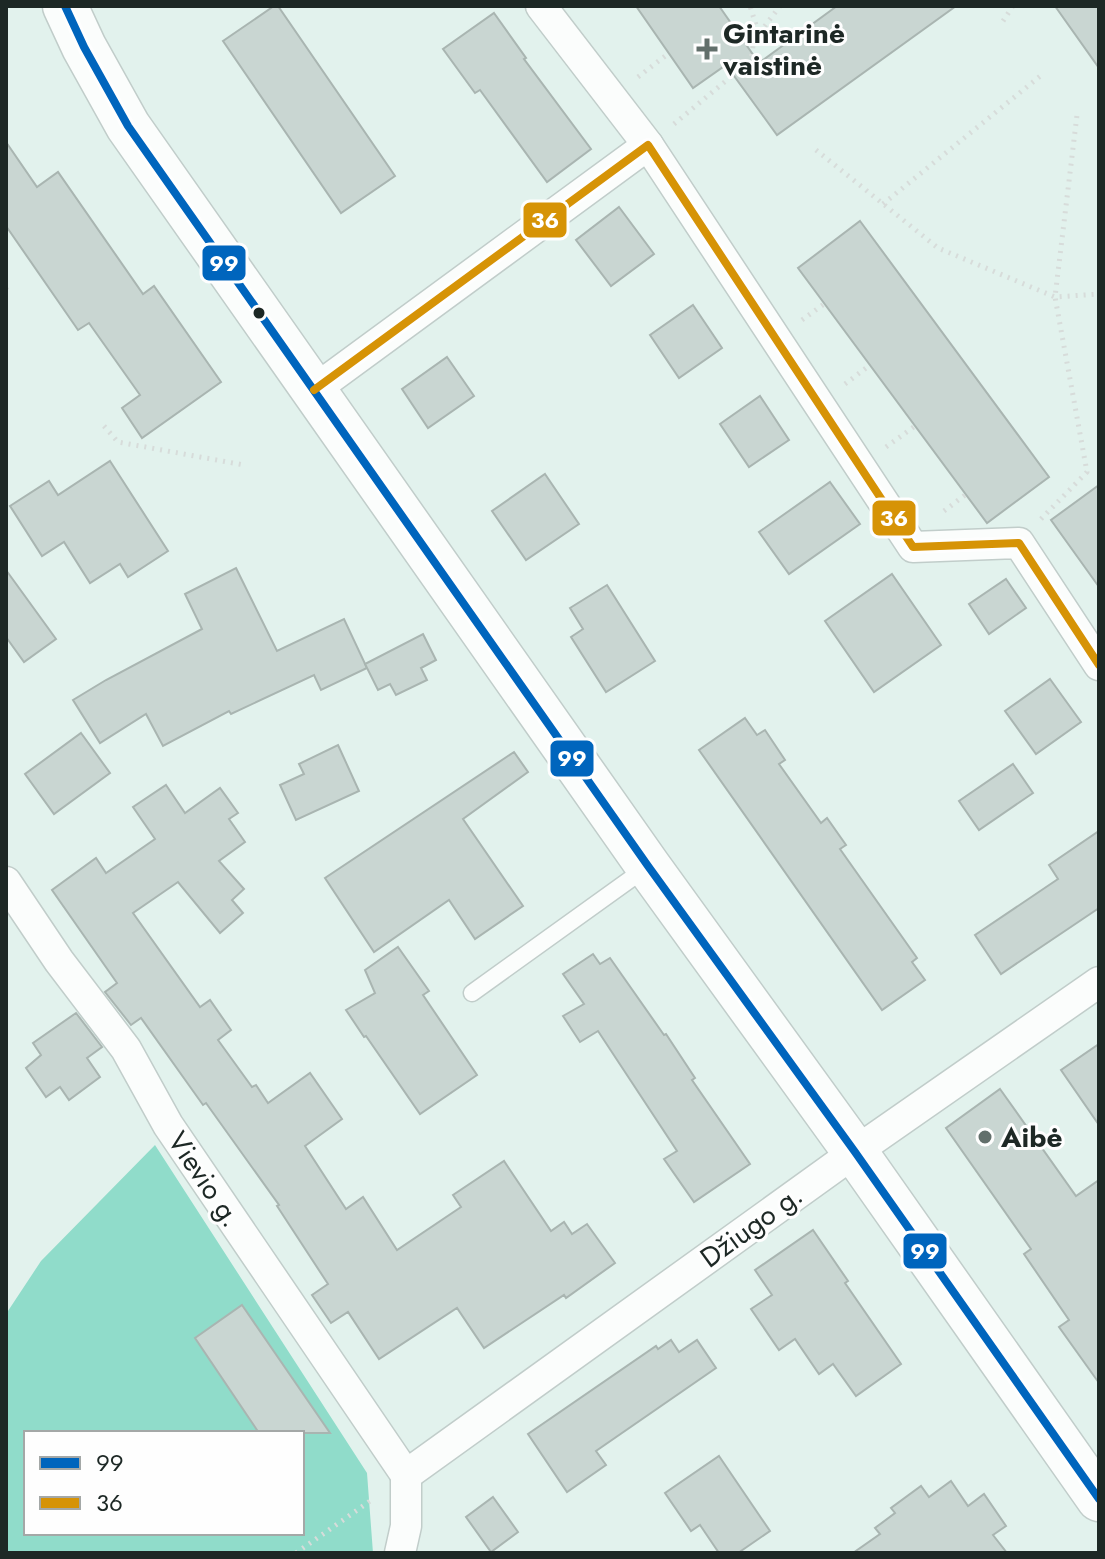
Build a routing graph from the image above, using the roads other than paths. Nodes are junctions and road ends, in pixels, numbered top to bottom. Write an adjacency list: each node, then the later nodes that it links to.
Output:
1 (65, 6): 4 (street)
2 (541, 6): 3 (street)
3 (648, 145): 4 (street); 5 (street)
4 (314, 390): 6 (street)
5 (1099, 665)
6 (648, 866): 9 (lane); 10 (street)
7 (6, 882): 11 (street, Vievio g.)
8 (1099, 982): 10 (street, Džiugo g.)
9 (472, 993)
10 (855, 1152): 11 (street, Džiugo g.); 12 (street)
11 (406, 1475): 13 (street)
12 (1099, 1499)
13 (400, 1553)

